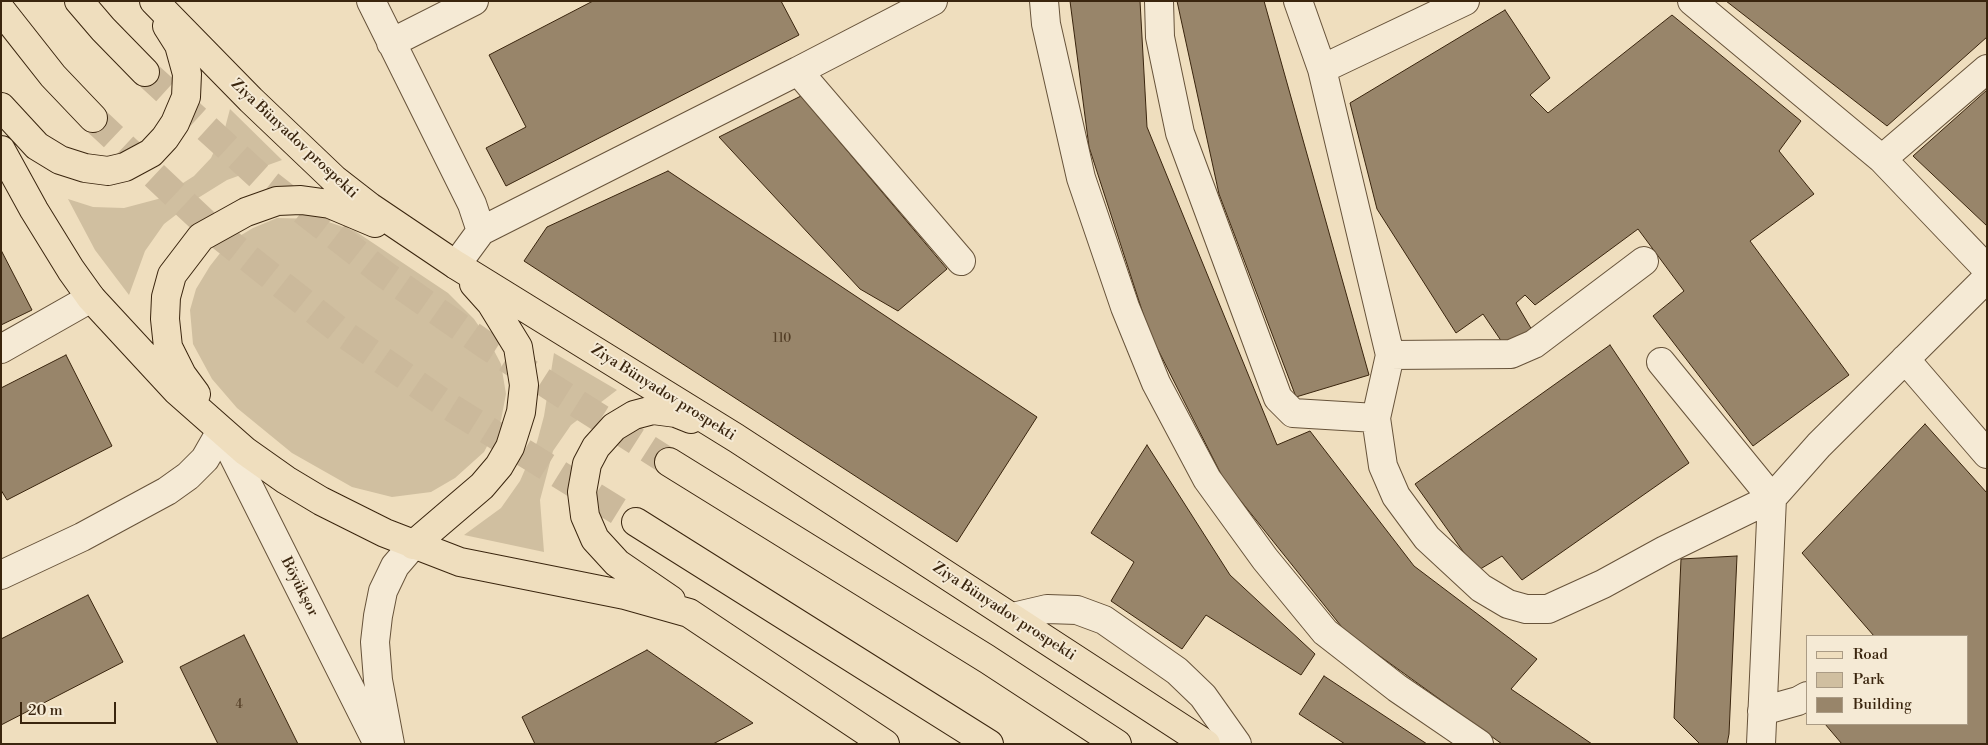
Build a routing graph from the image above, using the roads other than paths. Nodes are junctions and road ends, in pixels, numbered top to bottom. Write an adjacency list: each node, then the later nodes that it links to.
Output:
1 (79, 1): 16 (main road)
2 (153, 1): 17 (main road); 24 (main road, Ziya Bünyadov prospekti)
3 (371, 1): 12 (street)
4 (474, 1): 12 (street)
5 (1044, 1): 52 (street)
6 (1159, 1): 32 (street)
7 (1298, 1): 13 (street)
8 (1465, 1): 13 (street)
9 (1692, 1): 20 (street)
10 (920, 4): 15 (street)
11 (1, 10): 18 (main road)
12 (391, 43): 21 (street)
13 (1322, 68): 29 (street)
14 (1987, 69): 20 (street)
15 (798, 71): 21 (street); 22 (street)
16 (145, 72)
17 (1, 107)
18 (93, 118)
19 (1, 150): 27 (main road)
20 (1882, 159): 25 (street)
21 (481, 231): 24 (street)
22 (961, 261)
23 (1644, 261): 29 (street)
24 (456, 265): 33 (main road); 34 (main road, Ziya Bünyadov prospekti); 39 (main road)
25 (1987, 270)
26 (1987, 278): 30 (street)
27 (91, 298): 28 (street); 33 (main road)
28 (1, 349)
29 (1390, 355): 32 (street)
30 (1905, 359): 35 (street); 37 (street)
31 (1661, 362): 37 (street)
32 (1376, 418): 37 (street)
33 (221, 431): 39 (main road); 40 (street); 45 (street, Böyükşor)
34 (736, 438): 41 (main road); 42 (main road, Ziya Bünyadov prospekti)
35 (1987, 454)
36 (669, 462): 49 (main road)
37 (1772, 498): 44 (street)
38 (636, 522): 48 (main road)
39 (412, 545): 41 (main road); 46 (street)
40 (1, 575)
41 (690, 613): 47 (main road)
42 (1013, 617): 50 (main road, Ziya Bünyadov prospekti); 51 (street)
43 (1806, 697): 44 (street)
44 (1762, 711): 53 (street)
45 (378, 744)
46 (390, 744)
47 (885, 744)
48 (989, 744)
49 (1117, 744)
50 (1206, 744)
51 (1237, 744)
52 (1479, 744)
53 (1761, 744)

